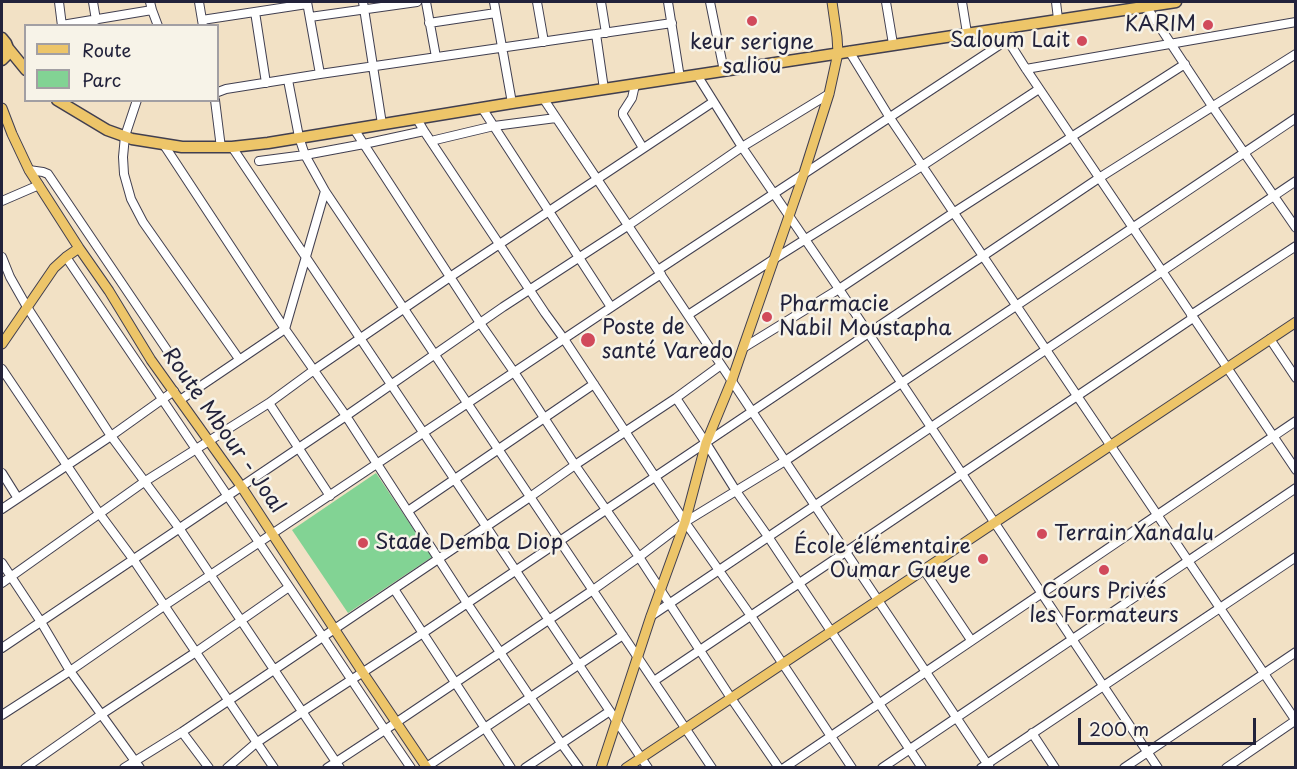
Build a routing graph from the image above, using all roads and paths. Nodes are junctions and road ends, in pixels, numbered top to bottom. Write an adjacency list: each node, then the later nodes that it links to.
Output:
1 (59, 2): 29 (street)
2 (93, 2): 24 (street)
3 (199, 2): 26 (street)
4 (417, 2): 18 (street)
5 (426, 2): 27 (street)
6 (495, 2): 21 (street)
7 (537, 2): 38 (street)
8 (601, 2): 33 (street)
9 (669, 2): 28 (street)
10 (710, 2): 50 (street)
11 (832, 2): 42 (main road)
12 (886, 2): 40 (street)
13 (962, 2): 34 (street)
14 (1056, 2): 23 (street)
15 (1176, 2): 19 (highway)
16 (307, 3): 20 (street); 22 (street)
17 (151, 6): 24 (street); 31 (street)
18 (363, 6): 22 (street); 48 (street)
19 (1146, 6): 23 (highway); 39 (street)
20 (255, 12): 26 (street); 55 (street)
21 (496, 13): 27 (street); 41 (street)
22 (310, 17): 51 (street)
23 (1058, 19): 32 (highway)
24 (96, 20): 30 (street)
25 (1296, 22): 39 (street)
26 (202, 23)
27 (429, 23): 45 (street)
28 (672, 23): 33 (street); 53 (street)
29 (62, 24)
30 (69, 24)
31 (157, 24)
32 (1000, 28): 34 (highway); 37 (street)
33 (606, 33): 35 (street)
34 (967, 33): 40 (highway)
35 (596, 34): 38 (street); 57 (street)
36 (2, 38): 44 (highway)
37 (1007, 40): 49 (street); 72 (street)
38 (544, 42): 41 (street)
39 (1172, 43): 46 (street); 49 (street)
40 (892, 44): 42 (highway)
41 (502, 48): 45 (street); 66 (street)
42 (844, 52): 50 (highway); 60 (main road); 72 (street)
43 (1296, 54): 67 (street)
44 (4, 55): 47 (highway)
45 (436, 57): 48 (street)
46 (1185, 64): 67 (street); 80 (street)
47 (22, 66)
48 (373, 66): 51 (street); 74 (street)
49 (1026, 69): 58 (street)
50 (724, 71): 52 (highway)
51 (320, 74): 54 (street)
52 (697, 75): 53 (highway); 65 (street)
53 (680, 78): 56 (highway)
54 (288, 80): 55 (street); 79 (street)
55 (266, 83): 59 (street)
56 (635, 85): 57 (highway); 86 (street)
57 (604, 89): 61 (highway)
58 (1039, 89): 80 (street); 90 (street)
59 (219, 92)
60 (829, 94): 85 (street); 92 (main road)
61 (543, 98): 66 (highway); 71 (street)
62 (60, 102): 78 (highway)
63 (136, 102): 78 (street)
64 (215, 102): 84 (street)
65 (713, 102): 85 (street); 86 (street)
66 (512, 103): 69 (highway)
67 (1212, 106): 87 (street); 93 (street)
68 (2, 108): 91 (main road, Route Mbour - Joal)
69 (482, 108): 70 (highway); 75 (street)
70 (417, 118): 74 (highway); 77 (street)
71 (556, 118): 75 (street); 94 (street)
72 (890, 118): 90 (street); 92 (street)
73 (1296, 118): 87 (street)
74 (382, 124): 76 (highway)
75 (494, 126): 81 (street); 101 (street)
76 (354, 129): 79 (highway); 82 (street)
77 (424, 131): 81 (street); 82 (street)
78 (125, 136): 83 (highway); 141 (street)
79 (299, 137): 84 (highway); 88 (street)
80 (1071, 137): 93 (street); 102 (street)
81 (431, 141): 109 (street)
82 (364, 144): 88 (street); 120 (street)
83 (164, 145): 84 (highway); 132 (street)
84 (226, 147): 112 (street)
85 (742, 147): 98 (street); 104 (street)
86 (643, 148): 94 (street)
87 (1244, 152): 99 (street); 105 (street)
88 (305, 155): 89 (street); 97 (street)
89 (259, 161)
90 (922, 166): 102 (street); 108 (street)
91 (29, 170): 96 (main road, Route Mbour - Joal); 107 (street)
92 (804, 173): 98 (street); 103 (main road)
93 (1099, 178): 105 (street); 116 (street)
94 (597, 179): 101 (street); 104 (street)
95 (1296, 181): 99 (street)
96 (39, 185): 100 (street); 111 (main road, Route Mbour - Joal)
97 (325, 191): 112 (street); 127 (street)
98 (773, 193): 103 (street); 119 (street)
99 (1274, 196): 106 (street); 118 (street)
100 (2, 201)
101 (549, 212): 109 (street); 115 (street)
102 (953, 213): 116 (street); 123 (street)
103 (789, 215): 108 (street); 117 (main road)
104 (629, 225): 115 (street); 119 (street)
105 (1132, 227): 118 (street); 124 (street)
106 (1296, 228)
107 (92, 240): 111 (street); 152 (street)
108 (806, 240): 117 (street); 123 (street)
109 (500, 244): 120 (street); 122 (street)
110 (1296, 246): 129 (street)
111 (79, 248): 114 (main road); 153 (main road, Route Mbour - Joal)
112 (305, 256): 132 (street); 134 (street)
113 (2, 257): 121 (street)
114 (66, 257): 125 (main road); 156 (street)
115 (579, 257): 122 (street); 126 (street)
116 (982, 257): 124 (street); 133 (street)
117 (774, 259): 128 (street); 138 (main road)
118 (1162, 271): 129 (street); 139 (street)
119 (659, 272): 126 (street); 128 (street)
120 (450, 277): 127 (street); 131 (street)
121 (6, 278): 125 (street)
122 (530, 290): 131 (street); 135 (street)
123 (839, 290): 133 (street); 138 (street)
124 (1016, 305): 139 (street); 149 (street)
125 (27, 307): 137 (main road); 166 (street)
126 (611, 307): 135 (street)
127 (405, 309): 134 (street); 140 (street)
128 (688, 315): 142 (street)
129 (1192, 316): 143 (street); 154 (street)
130 (1296, 322): 136 (main road)
131 (480, 323): 140 (street); 146 (street)
132 (285, 329): 141 (street); 145 (street)
133 (868, 333): 149 (street); 159 (street)
134 (360, 339): 145 (street); 150 (street)
135 (564, 339): 146 (street); 151 (street)
136 (1270, 339): 143 (main road); 147 (street)
137 (2, 344)
138 (743, 348): 148 (main road)
139 (1046, 350): 154 (street); 163 (street)
140 (435, 355): 150 (street); 158 (street)
141 (239, 359): 152 (street)
142 (721, 365): 148 (street); 155 (street)
143 (1227, 368): 167 (street); 170 (main road)
144 (2, 369): 176 (street)
145 (314, 370): 157 (street); 160 (street)
146 (514, 372): 158 (street); 161 (street)
147 (1296, 378)
148 (732, 380): 159 (street); 169 (main road)
149 (901, 382): 163 (street); 174 (street)
150 (391, 384): 160 (street); 165 (street)
151 (594, 384): 161 (street); 164 (street)
152 (194, 390): 153 (street)
153 (177, 395): 156 (street); 168 (main road, Route Mbour - Joal)
154 (1077, 396): 170 (street); 180 (street)
155 (676, 398): 164 (street); 169 (street)
156 (163, 400): 166 (street); 172 (street)
157 (269, 403): 168 (street); 171 (street)
158 (467, 404): 165 (street); 173 (street)
159 (752, 411): 169 (street); 174 (street)
160 (346, 416): 171 (street); 175 (street)
161 (545, 418): 173 (street); 177 (street)
162 (1296, 421): 167 (street)
163 (931, 428): 180 (street); 191 (street)
164 (625, 430): 177 (street); 181 (street)
165 (424, 433): 175 (street); 182 (street)
166 (111, 436): 176 (street); 183 (street)
167 (1273, 436): 178 (street); 196 (street)
168 (209, 440): 172 (street); 184 (main road, Route Mbour - Joal)
169 (706, 443): 181 (street); 186 (street); 197 (main road)
170 (1110, 445): 196 (street); 198 (main road)
171 (298, 448): 184 (street); 188 (street)
172 (196, 449): 183 (street); 187 (street)
173 (499, 449): 182 (street); 190 (street)
174 (785, 461): 186 (street); 191 (street)
175 (377, 464): 188 (street); 194 (street)
176 (66, 465): 189 (street); 195 (street)
177 (575, 465): 190 (street); 193 (street)
178 (1296, 470)
179 (2, 473): 189 (street)
180 (962, 473): 198 (street); 205 (street)
181 (655, 476): 193 (street); 197 (street)
182 (454, 479): 194 (street); 199 (street)
183 (144, 482): 195 (street); 200 (street)
184 (241, 486): 187 (street); 201 (main road, Route Mbour - Joal)
185 (1296, 488): 210 (street)
186 (736, 491): 197 (street); 202 (street)
187 (228, 495): 200 (street); 204 (street)
188 (330, 496): 201 (street)
189 (17, 497): 192 (street)
190 (530, 497): 199 (street); 203 (street)
191 (815, 506): 202 (street); 205 (street)
192 (2, 509)
193 (606, 510): 203 (street); 206 (street)
194 (408, 511): 209 (street)
195 (99, 513): 208 (street); 216 (street)
196 (1157, 515): 210 (street); 223 (street)
197 (685, 522): 206 (street); 214 (street); 222 (main road)
198 (994, 522): 212 (main road); 223 (street)
199 (487, 527): 209 (street); 213 (street)
200 (179, 528): 208 (street); 215 (street)
201 (273, 534): 204 (street); 234 (main road, Route Mbour - Joal)
202 (769, 538): 214 (street); 218 (street)
203 (560, 541): 213 (street); 221 (street)
204 (259, 543): 215 (street); 219 (street)
205 (846, 551): 218 (street); 224 (street)
206 (639, 557): 221 (street); 222 (street)
207 (1296, 557): 228 (street)
208 (133, 559): 227 (street); 233 (street)
209 (438, 559): 220 (street); 225 (street)
210 (1188, 561): 228 (street); 240 (street)
211 (2, 562): 216 (street)
212 (924, 570): 224 (main road); 239 (street)
213 (516, 571): 225 (street); 231 (street)
214 (719, 571): 226 (street); 230 (street)
215 (211, 575): 227 (street); 232 (street)
216 (11, 577): 217 (street); 233 (street)
217 (2, 583)
218 (799, 583): 230 (street); 235 (street)
219 (289, 587): 232 (street); 238 (street)
220 (394, 589): 234 (street); 236 (street)
221 (593, 590): 231 (street); 237 (street)
222 (660, 590): 226 (street); 229 (main road)
223 (1041, 593): 239 (street); 240 (street)
224 (878, 600): 235 (main road); 251 (street)
225 (467, 603): 236 (street); 245 (street)
226 (669, 605): 229 (street); 242 (street)
227 (164, 606): 243 (street); 250 (street)
228 (1220, 608): 253 (street); 257 (street)
229 (651, 616): 246 (main road)
230 (751, 616): 242 (street); 247 (street)
231 (549, 620): 245 (street); 248 (street)
232 (242, 621): 243 (street); 249 (street)
233 (41, 622): 241 (street); 250 (street)
234 (335, 628): 238 (street); 252 (main road, Route Mbour - Joal)
235 (831, 631): 247 (main road); 261 (street)
236 (423, 633): 252 (street); 256 (street)
237 (623, 635): 246 (street); 248 (street)
238 (323, 637): 249 (street); 254 (street)
239 (971, 640): 251 (street)
240 (1072, 640): 257 (street); 266 (street)
241 (2, 648)
242 (700, 650): 255 (street); 259 (street)
243 (196, 652): 260 (street); 264 (street)
244 (1296, 652): 253 (street)
245 (500, 653): 256 (street); 258 (street)
246 (637, 656): 255 (street); 267 (main road)
247 (783, 664): 259 (main road); 275 (street)
248 (579, 665): 258 (street); 262 (street)
249 (274, 670): 260 (street); 263 (street)
250 (70, 671): 264 (street); 265 (street)
251 (926, 671): 261 (street); 266 (street)
252 (363, 673): 254 (street); 269 (main road, Route Mbour - Joal)
253 (1264, 674): 268 (street); 279 (street)
254 (351, 680): 263 (street); 272 (street)
255 (654, 681): 271 (street)
256 (456, 683): 269 (street); 270 (street)
257 (1103, 686): 274 (street); 279 (street)
258 (530, 697): 270 (street); 277 (street)
259 (731, 698): 271 (main road); 300 (street)
260 (227, 700): 273 (street); 276 (street)
261 (879, 703): 275 (street); 278 (street)
262 (610, 711): 267 (street); 277 (street)
263 (302, 712): 276 (street); 282 (street)
264 (102, 714): 281 (street); 285 (street)
265 (2, 715)
266 (957, 717): 278 (street); 283 (street)
267 (616, 721): 280 (street); 296 (main road)
268 (1295, 721): 307 (street)
269 (397, 722): 272 (street); 284 (main road, Route Mbour - Joal)
270 (485, 727): 284 (street); 293 (street)
271 (686, 728): 280 (main road); 299 (street)
272 (384, 730): 282 (street); 292 (street)
273 (182, 732): 281 (street); 288 (street)
274 (1032, 734): 283 (street); 304 (street)
275 (831, 736): 300 (street); 301 (street)
276 (256, 743): 289 (street); 290 (street)
277 (561, 743): 294 (street); 295 (street)
278 (909, 749): 302 (street); 303 (street)
279 (1147, 752): 305 (street); 306 (street)
280 (641, 758): 297 (main road); 298 (street)
281 (134, 760): 286 (street); 287 (street)
282 (338, 765): 291 (street)
283 (986, 766)
284 (426, 767)
285 (25, 768)
286 (124, 768)
287 (140, 768)
288 (209, 768)
289 (228, 768)
290 (274, 768)
291 (327, 768)
292 (411, 768)
293 (511, 768)
294 (525, 768)
295 (579, 768)
296 (601, 768)
297 (627, 768)
298 (648, 768)
299 (712, 768)
300 (782, 768)
301 (852, 768)
302 (882, 768)
303 (922, 768)
304 (1055, 768)
305 (1124, 768)
306 (1158, 768)
307 (1226, 768)

